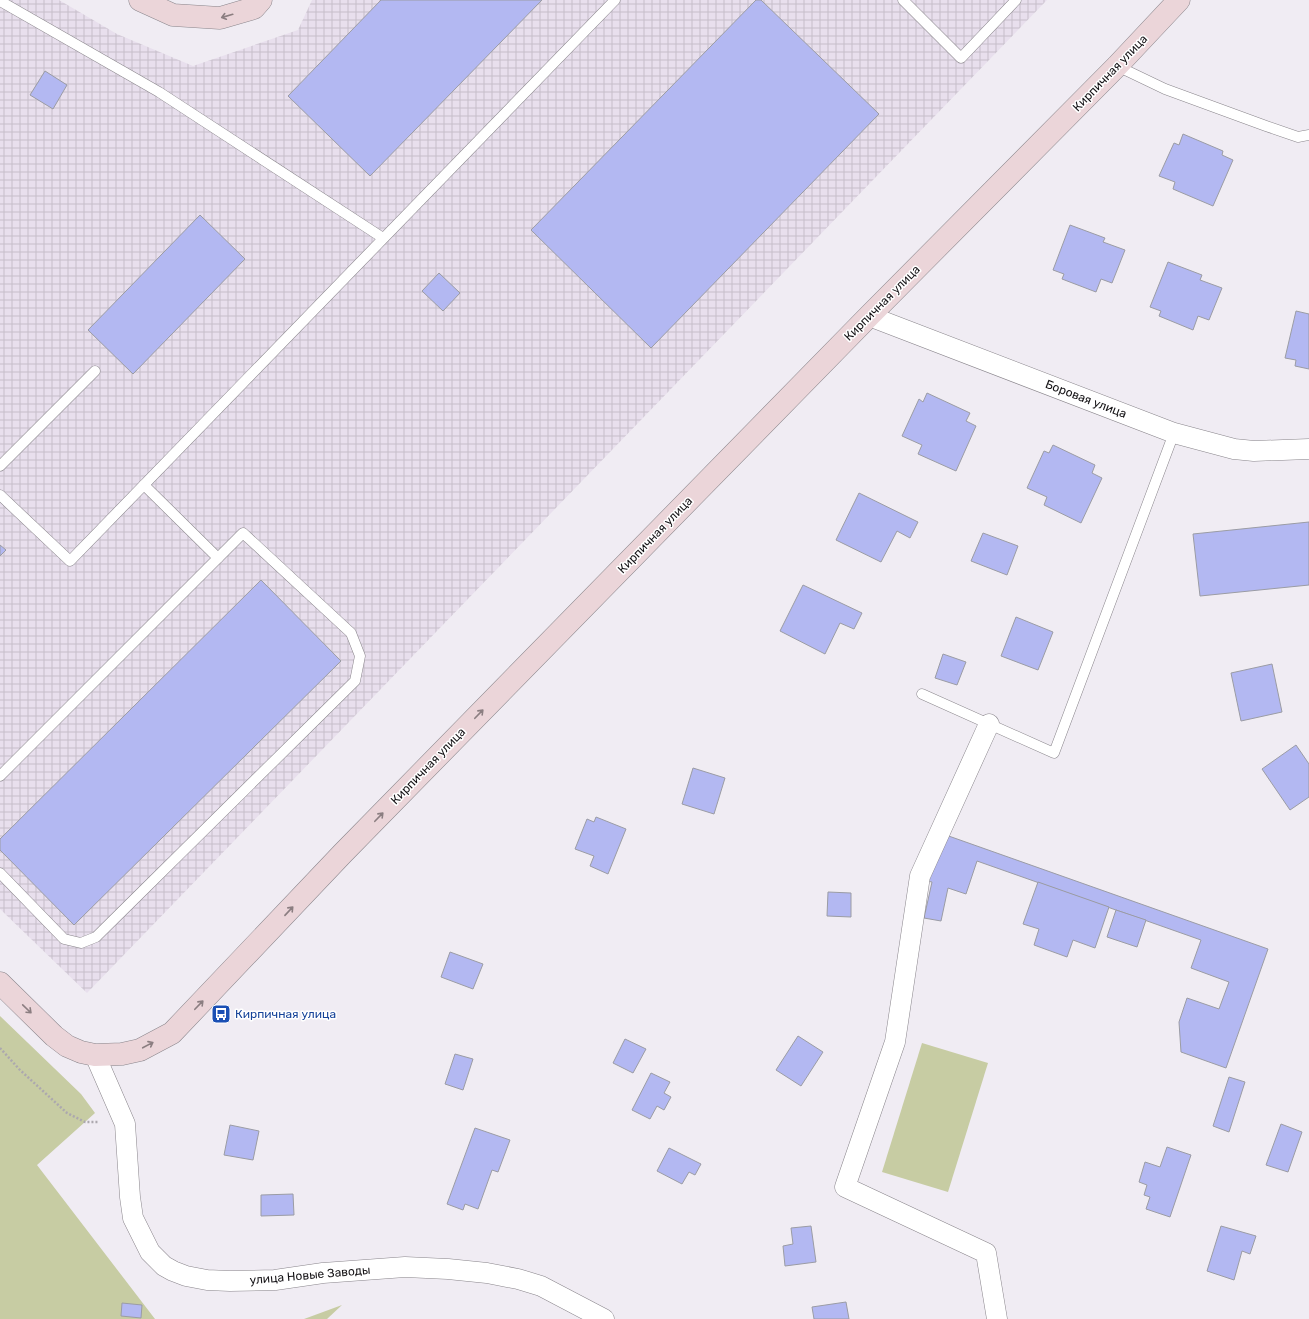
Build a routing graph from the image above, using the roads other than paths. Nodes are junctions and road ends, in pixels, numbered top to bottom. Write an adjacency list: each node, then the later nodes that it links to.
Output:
1 (140, 0): 2 (street, one-way to 1)
2 (262, 0)
3 (615, 0): 10 (lane)
4 (903, 0): 5 (lane)
5 (1016, 0)
6 (1179, 0): 8 (street, Кирпичная улица)
7 (0, 1): 10 (lane)
8 (1117, 66): 9 (lane); 11 (street, Кирпичная улица)
9 (1309, 135)
10 (383, 238): 16 (lane)
11 (870, 316): 13 (street, Боровая улица); 24 (street, Кирпичная улица, one-way to 11)
12 (95, 371): 15 (lane)
13 (1174, 433): 14 (street, Боровая улица); 20 (lane)
14 (1309, 449)
15 (0, 466)
16 (144, 485): 17 (lane); 18 (lane)
17 (0, 495)
18 (218, 558): 21 (lane); 22 (lane)
19 (922, 694): 20 (lane)
20 (990, 724): 26 (street)
21 (0, 776)
22 (0, 873)
23 (0, 983): 24 (street, one-way to 24)
24 (95, 1055): 25 (street, улица Новые Заводы)
25 (604, 1319)
26 (997, 1319)

